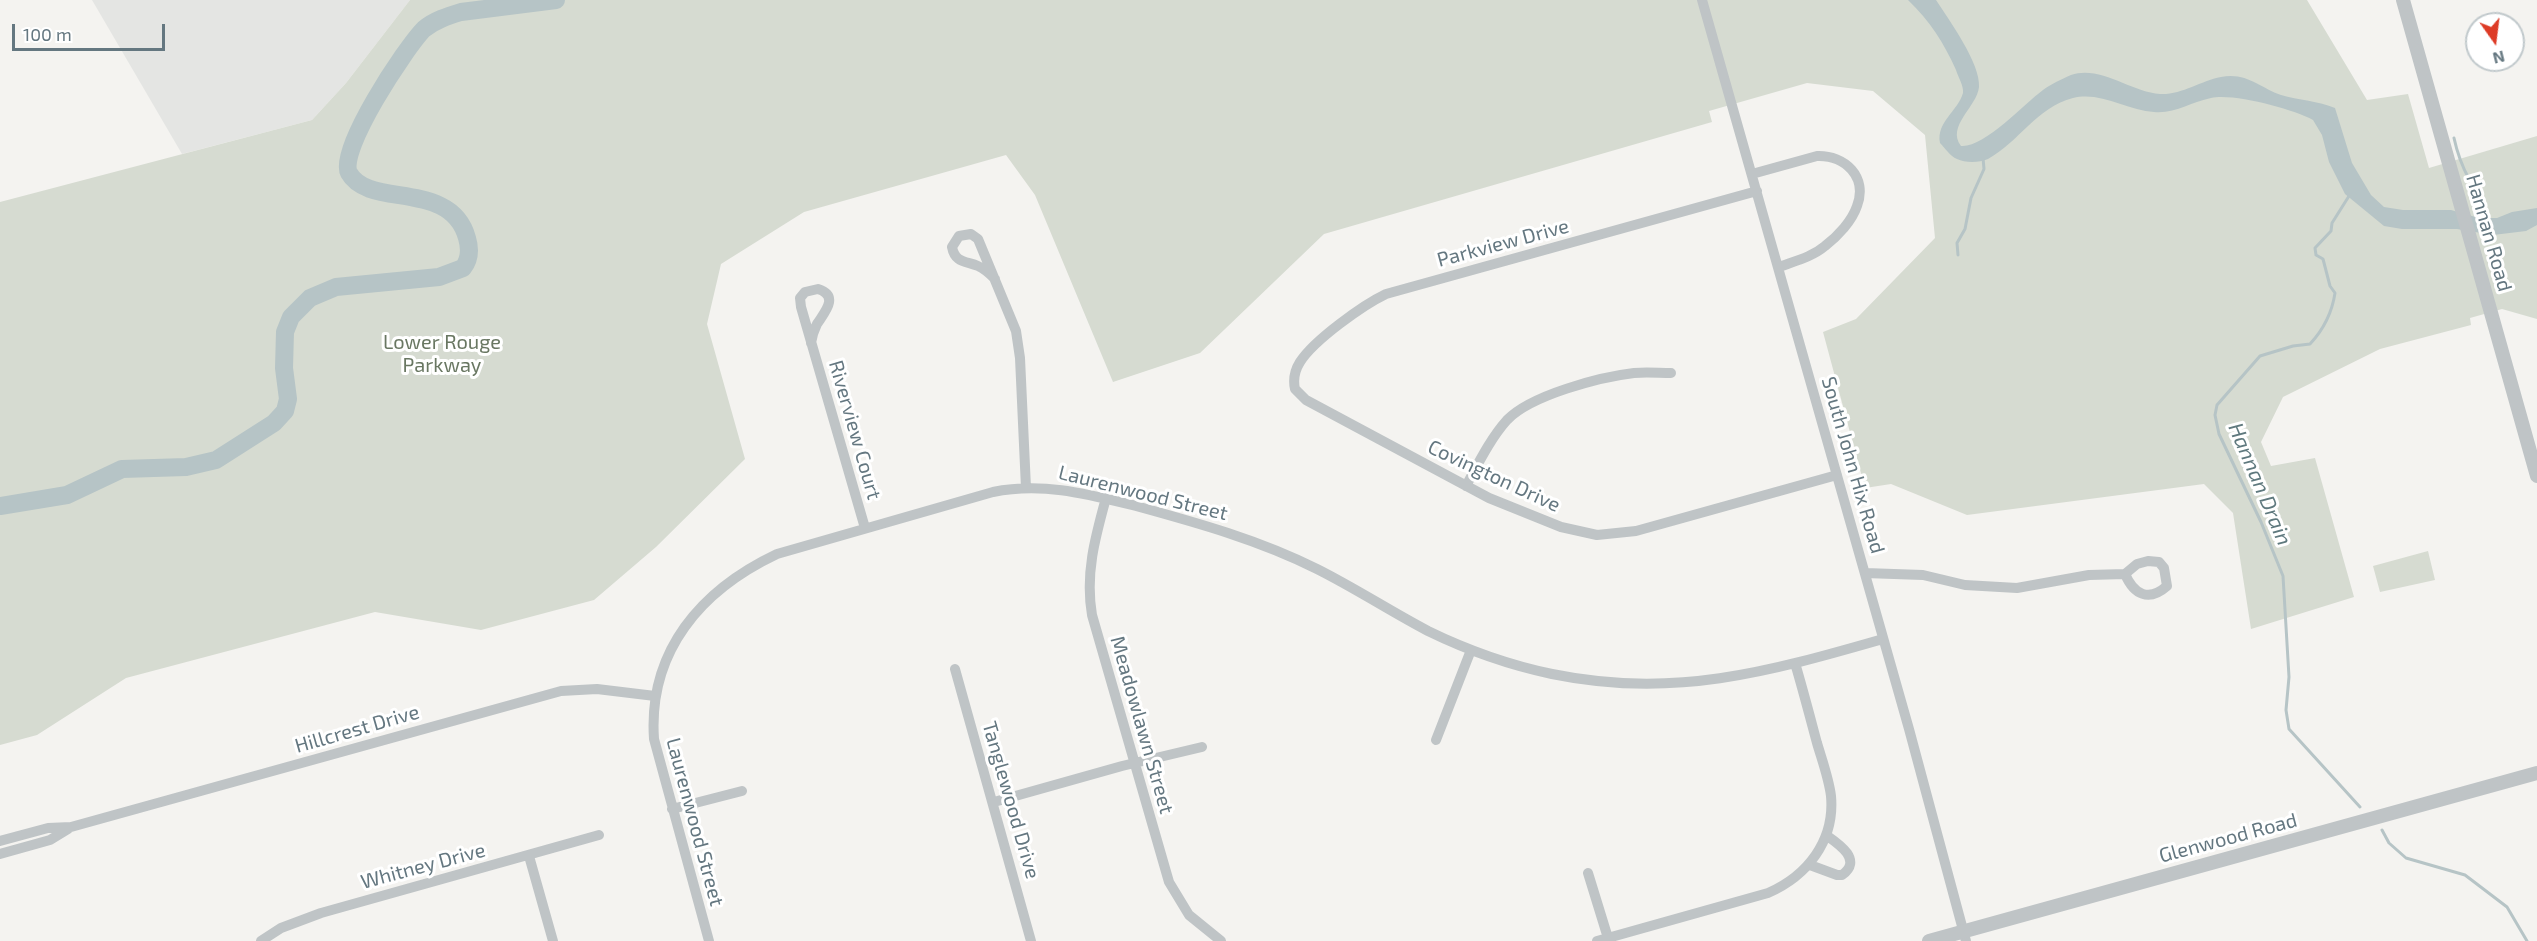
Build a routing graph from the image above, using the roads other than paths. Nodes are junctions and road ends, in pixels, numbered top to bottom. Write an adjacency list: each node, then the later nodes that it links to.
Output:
1 (1702, 0): 3 (street, South John Hix Road)
2 (2403, 0): 11 (street, Hannan Road)
3 (1752, 174): 4 (street, South John Hix Road); 5 (street)
4 (1757, 191): 5 (street, South John Hix Road); 9 (street, Parkview Drive)
5 (1779, 267): 10 (street, South John Hix Road)
6 (995, 279): 6 (street); 13 (street)
7 (811, 343): 7 (street, Riverview Court); 15 (street, Riverview Court)
8 (1671, 373): 12 (street)
9 (1294, 384): 12 (street, Covington Drive)
10 (1837, 475): 12 (street, Covington Drive); 16 (street, South John Hix Road)
11 (2537, 476)
12 (1466, 486)
13 (1026, 488): 14 (street, Laurenwood Street); 15 (street, Laurenwood Street)
14 (1106, 498): 19 (street, Laurenwood Street); 25 (street, Meadowlawn Street)
15 (865, 528): 22 (street, Laurenwood Street)
16 (1865, 573): 17 (street); 18 (street, South John Hix Road)
17 (2125, 574)
18 (1883, 639): 20 (street, Laurenwood Street); 38 (street, South John Hix Road)
19 (1471, 650): 20 (street, Laurenwood Street); 23 (street)
20 (1795, 663): 31 (street)
21 (955, 669): 28 (street, Tanglewood Drive)
22 (655, 696): 29 (street, Laurenwood Street); 30 (street, Hillcrest Drive)
23 (1436, 740)
24 (1202, 747): 25 (street)
25 (1133, 763): 28 (street); 44 (street, Meadowlawn Street)
26 (2537, 773): 38 (street, Glenwood Road)
27 (742, 791): 29 (street)
28 (994, 802): 43 (street, Tanglewood Drive)
29 (672, 809): 42 (street, Laurenwood Street)
30 (71, 827): 33 (street, Hillcrest Drive); 34 (street, Hillcrest Drive)
31 (1826, 835): 36 (street); 36 (street)
32 (599, 836): 35 (street, Whitney Drive)
33 (0, 841)
34 (0, 854)
35 (529, 856): 40 (street, Whitney Drive); 41 (street)
36 (1809, 865): 39 (street)
37 (1588, 873): 39 (street)
38 (1964, 936): 45 (street, Glenwood Road)
39 (1606, 940)
40 (261, 941)
41 (553, 941)
42 (709, 941)
43 (1031, 941)
44 (1221, 941)
45 (1929, 941)

